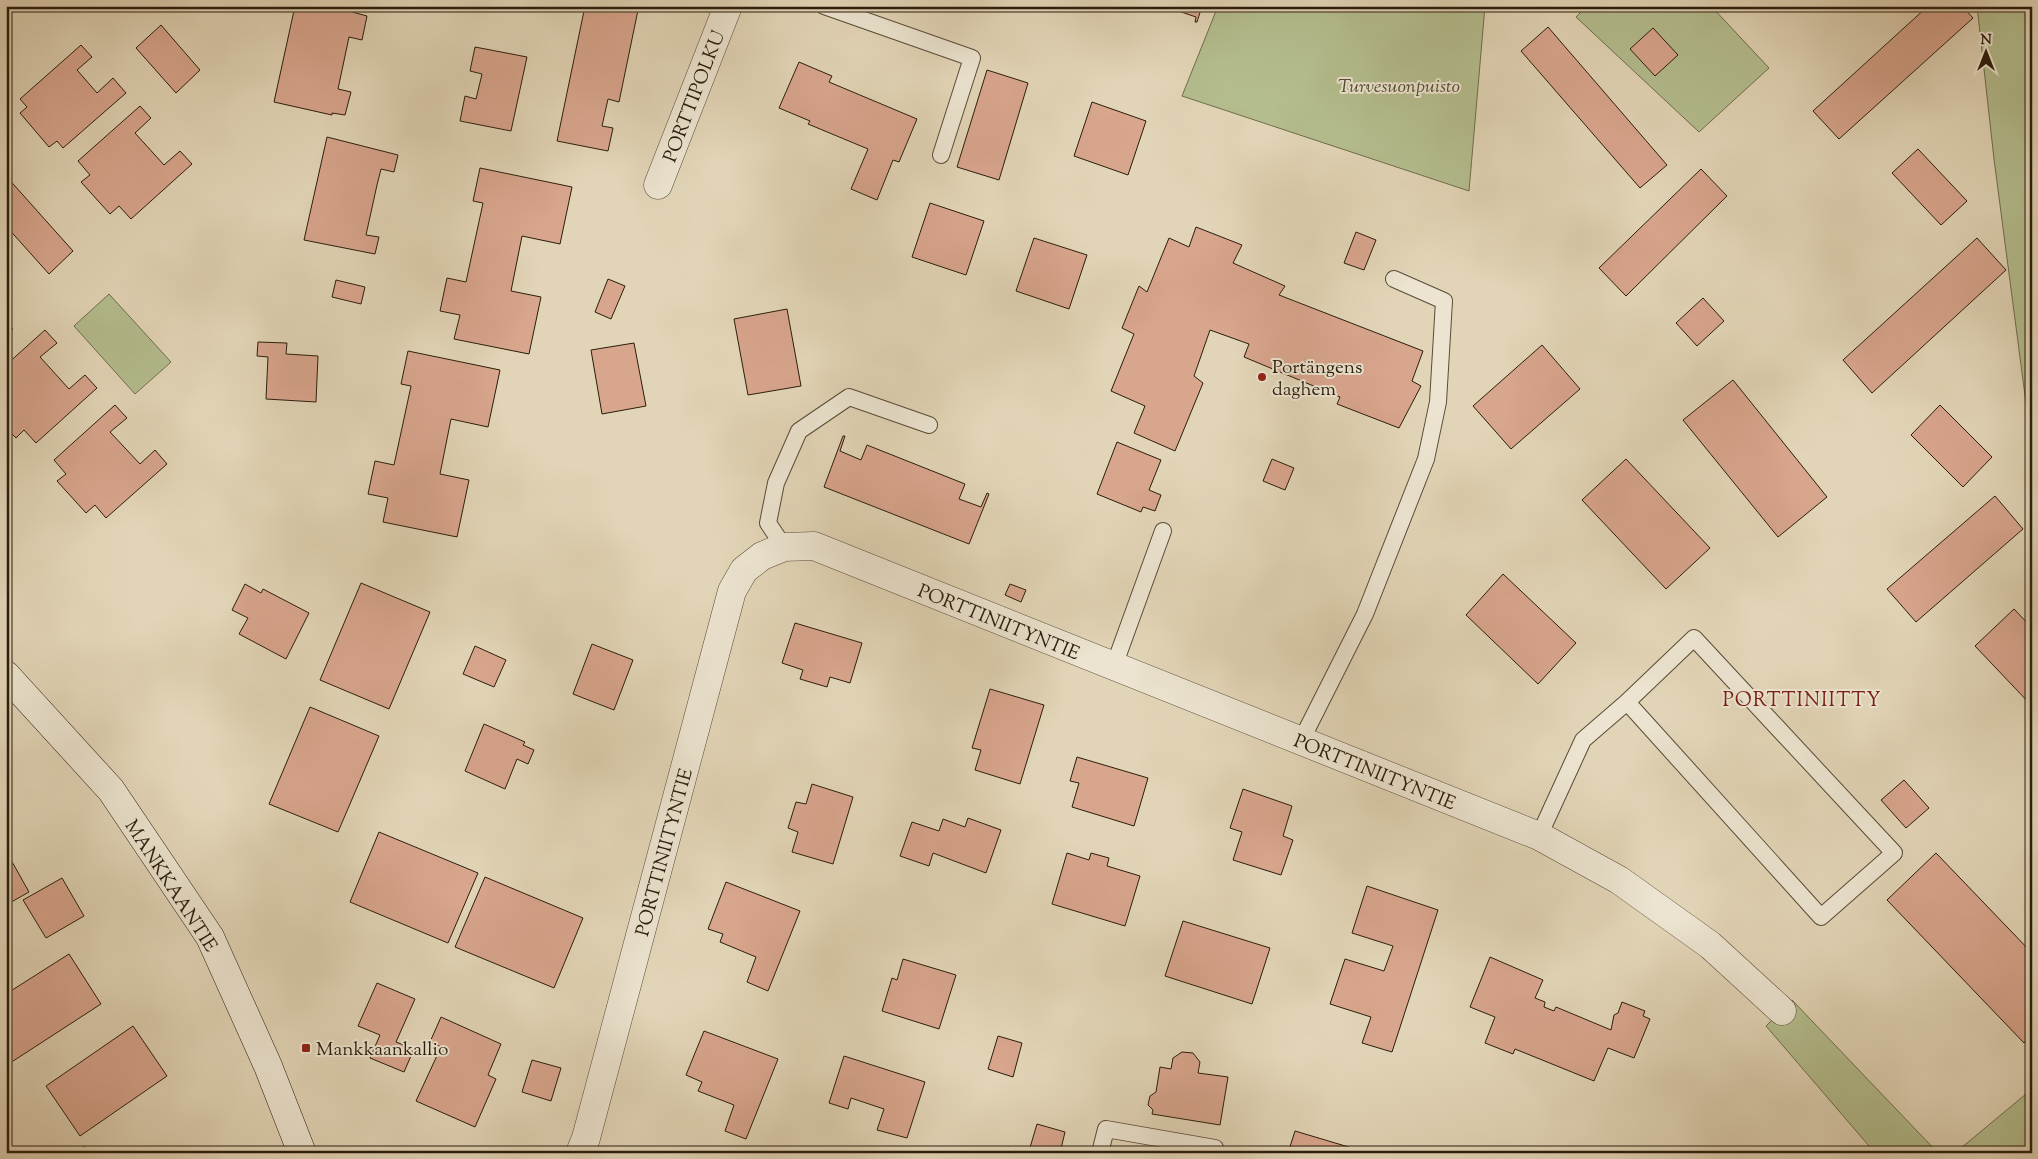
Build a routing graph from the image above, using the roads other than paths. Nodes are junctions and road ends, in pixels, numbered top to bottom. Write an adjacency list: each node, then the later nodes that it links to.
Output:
1 (728, 6): 4 (street, PORTTIPOLKU)
2 (824, 6): 3 (lane)
3 (941, 155)
4 (658, 185)
5 (1394, 280): 12 (lane)
6 (929, 425): 8 (lane)
7 (1163, 532): 9 (lane)
8 (784, 547): 9 (street, PORTTINIITYNTIE); 17 (street, PORTTINIITYNTIE)
9 (1114, 666): 12 (street, PORTTINIITYNTIE)
10 (6, 674): 16 (street, MANKKAANTIE)
11 (1627, 702): 11 (lane); 13 (lane)
12 (1302, 741): 13 (street, PORTTINIITYNTIE)
13 (1539, 836): 14 (street, PORTTINIITYNTIE)
14 (1782, 1011)
15 (1215, 1148): 18 (lane)
16 (302, 1153)
17 (580, 1153)
18 (1100, 1153)

